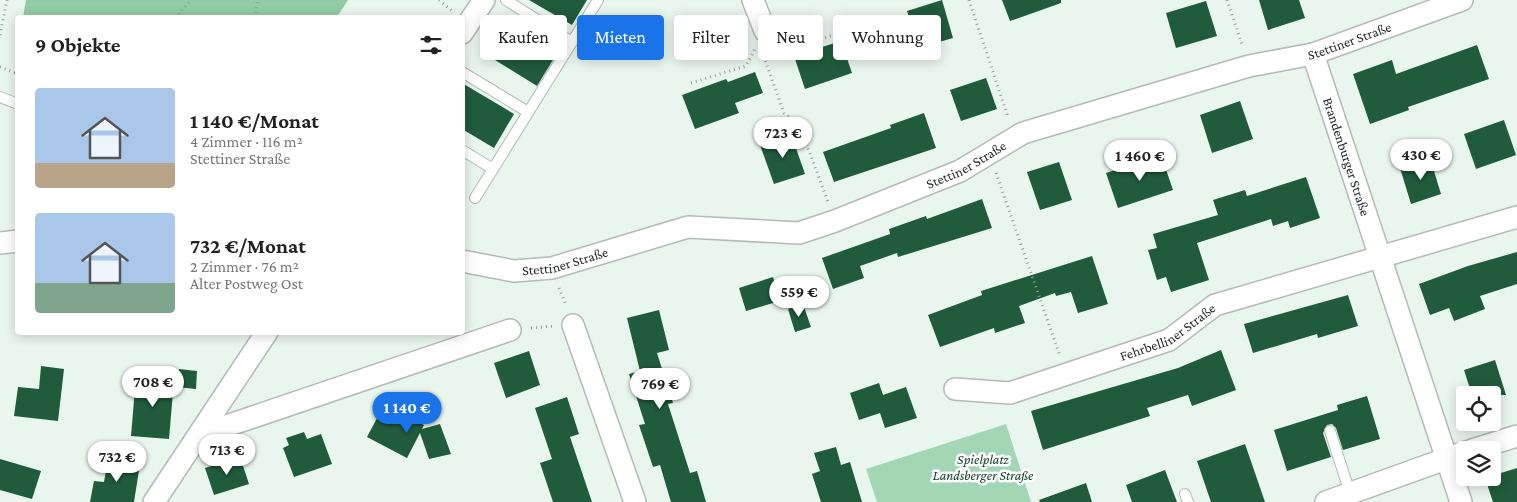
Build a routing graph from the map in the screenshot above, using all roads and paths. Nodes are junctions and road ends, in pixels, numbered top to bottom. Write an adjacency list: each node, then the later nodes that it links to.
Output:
1 (7, 0): 18 (path)
2 (191, 0): 13 (path)
3 (258, 0): 14 (path)
4 (439, 0): 15 (path)
5 (484, 0): 17 (street)
6 (506, 0): 21 (lane)
7 (598, 0): 21 (lane)
8 (753, 0): 16 (street)
9 (969, 0): 33 (path)
10 (1227, 0): 26 (path)
11 (1462, 0): 12 (street, Stettiner Straße)
12 (1424, 7): 23 (street, Stettiner Straße)
13 (178, 15)
14 (256, 15)
15 (456, 15)
16 (759, 15)
17 (465, 29)
18 (0, 35)
19 (831, 36): 20 (path)
20 (823, 38)
21 (572, 42): 32 (lane)
22 (758, 44): 29 (path)
23 (1313, 54): 26 (street, Stettiner Straße); 42 (street, Brandenburger Straße)
24 (765, 60): 39 (path)
25 (0, 66): 27 (path)
26 (1249, 66): 33 (street, Stettiner Straße)
27 (15, 73)
28 (465, 74): 32 (lane)
29 (691, 83)
30 (0, 97): 31 (lane)
31 (15, 103)
32 (528, 112): 36 (lane)
33 (1015, 137): 35 (street, Stettiner Straße)
34 (465, 152): 36 (lane)
35 (989, 152): 39 (street, Stettiner Straße); 48 (path)
36 (493, 169): 37 (lane)
37 (475, 198)
38 (1517, 217): 42 (street)
39 (835, 221): 44 (street, Stettiner Straße)
40 (15, 241): 41 (street)
41 (0, 243)
42 (1378, 258): 48 (street, Fehrbelliner Straße); 54 (street, Brandenburger Straße)
43 (465, 262): 44 (street, Stettiner Straße)
44 (552, 268): 45 (path)
45 (573, 324): 46 (path); 57 (street)
46 (510, 330): 51 (street)
47 (265, 335): 51 (street)
48 (1066, 373): 49 (street, Fehrbelliner Straße)
49 (955, 389)
50 (1330, 431): 55 (lane)
51 (200, 435): 56 (street)
52 (1517, 436): 53 (street)
53 (1501, 441)
54 (1455, 455): 55 (street); 59 (street, Brandenburger Straße)
55 (1350, 493): 58 (street)
56 (163, 497)
57 (635, 502)
58 (1326, 502)
59 (1461, 502)

